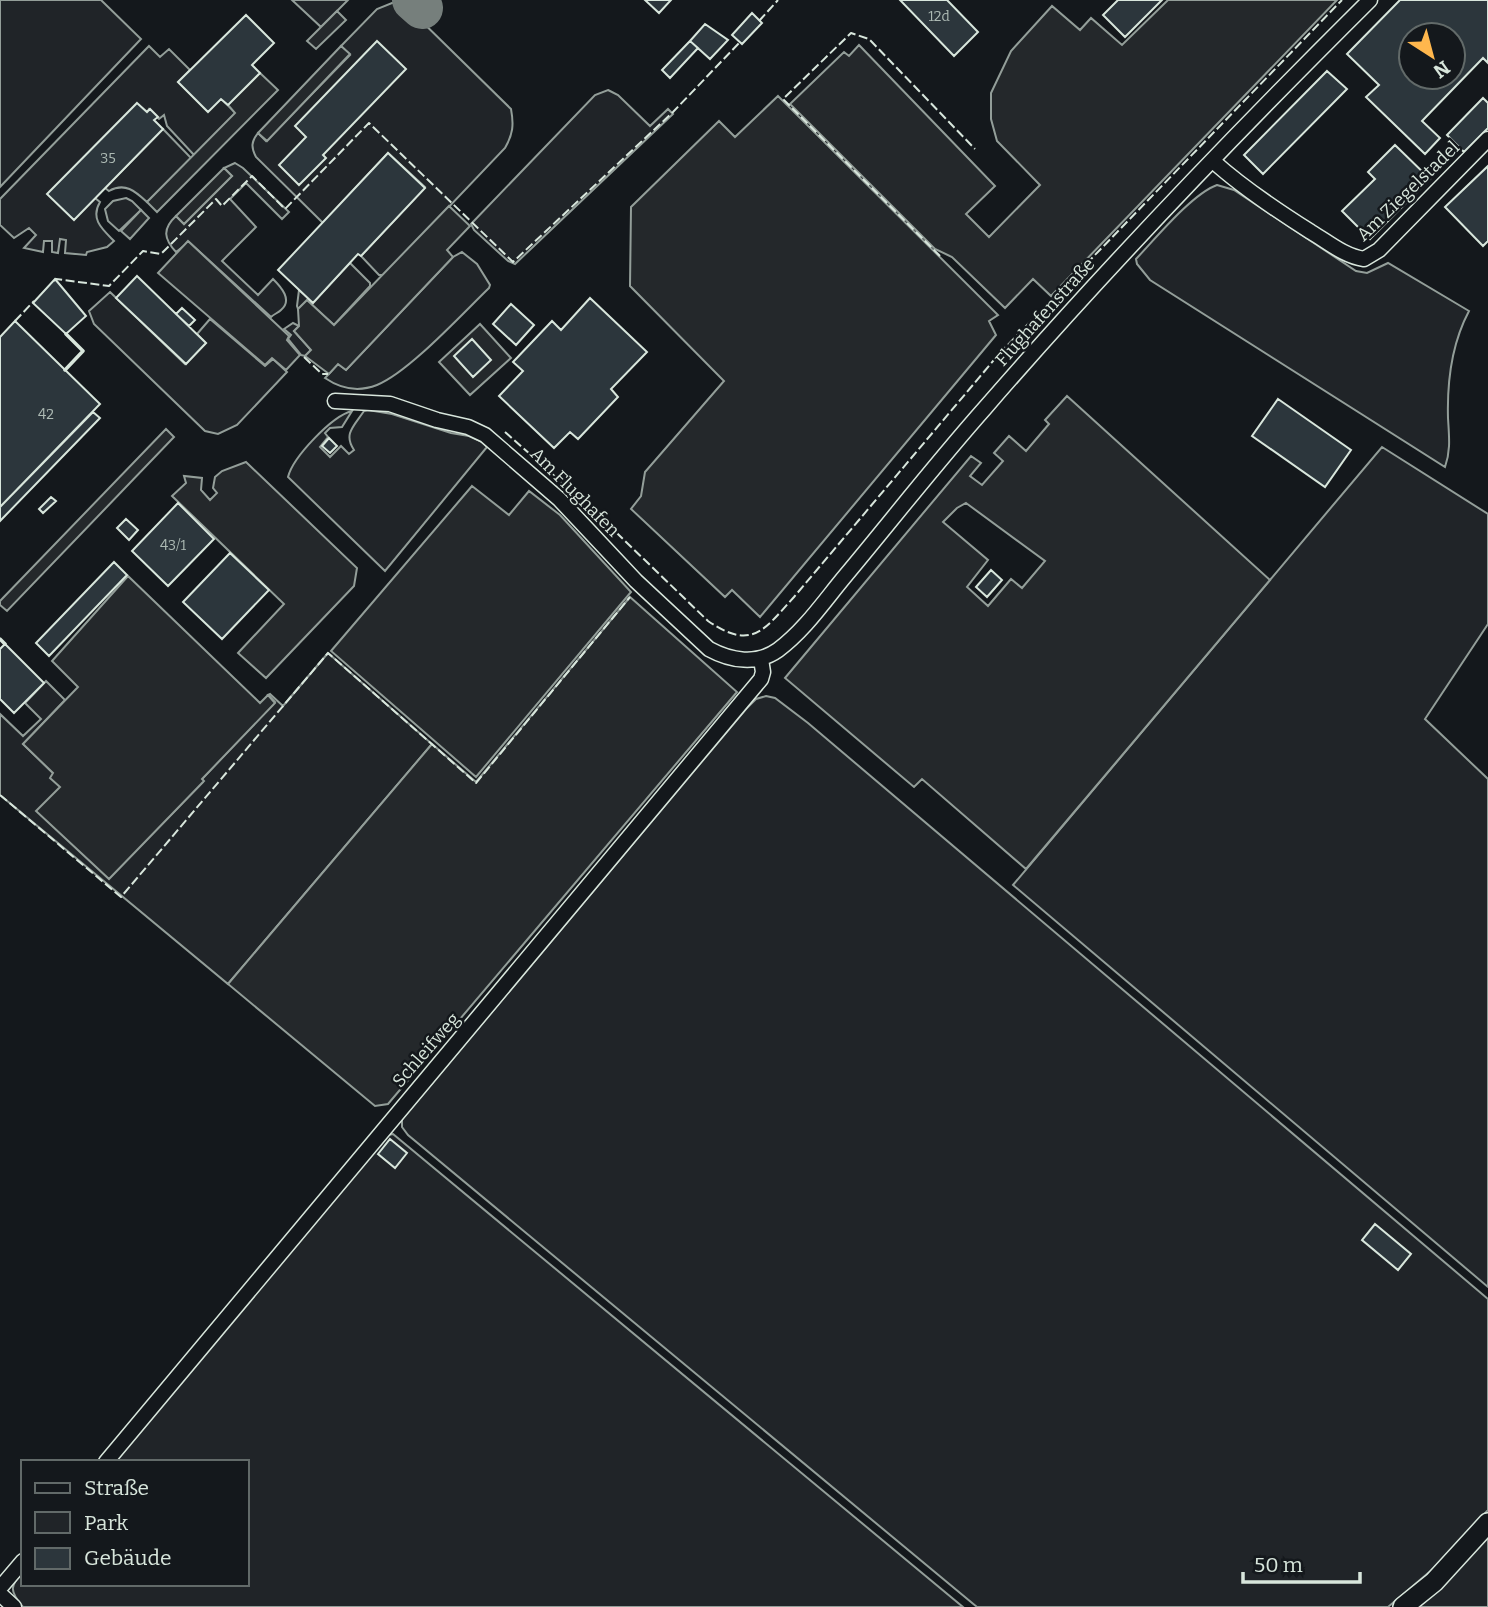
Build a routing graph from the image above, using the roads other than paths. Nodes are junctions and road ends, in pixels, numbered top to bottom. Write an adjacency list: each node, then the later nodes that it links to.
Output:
1 (1370, 0): 3 (street, Flughafenstraße)
2 (1488, 139): 3 (street, Am Ziegelstadel)
3 (1213, 161): 5 (street, Flughafenstraße)
4 (335, 401): 5 (street, Am Flughafen)
5 (761, 659): 6 (street, Schleifweg)
6 (108, 1460)
7 (1488, 1523): 12 (street)
8 (21, 1563): 9 (street)
9 (0, 1588)
10 (0, 1594): 11 (street)
11 (14, 1607)
12 (1403, 1607)

